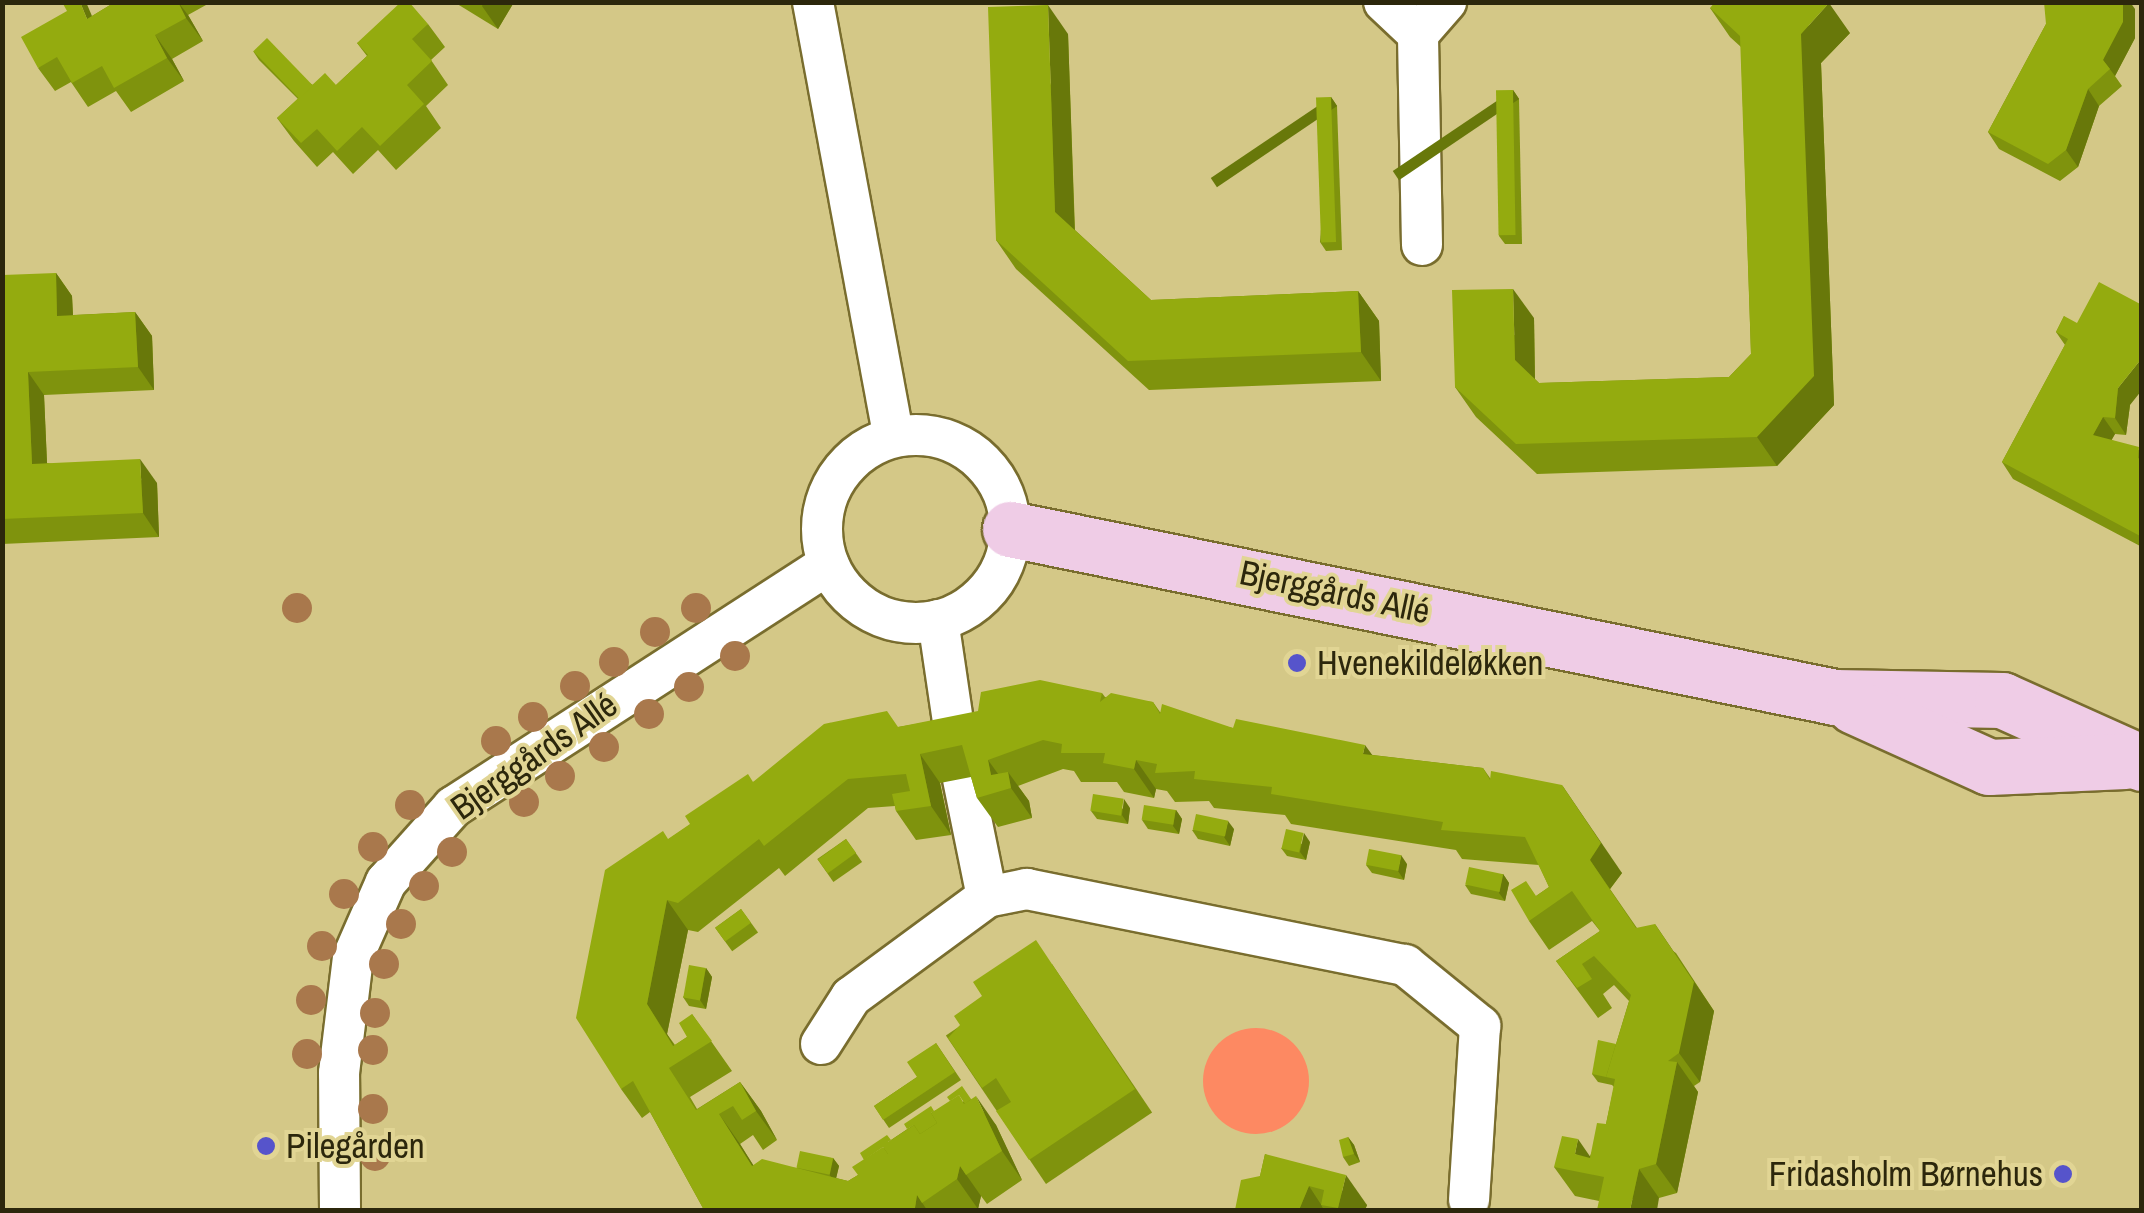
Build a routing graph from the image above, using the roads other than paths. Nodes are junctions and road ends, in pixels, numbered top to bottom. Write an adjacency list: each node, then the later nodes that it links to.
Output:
1 (814, 2): 6 (street)
2 (1384, 2): 4 (street)
3 (1446, 2): 4 (street)
4 (1418, 34): 5 (street)
5 (1422, 245)
6 (894, 436): 7 (street); 8 (street)
7 (1010, 529): 9 (street); 10 (street, Bjerggårds Allé)
8 (828, 564): 9 (street); 14 (street, Bjerggårds Allé)
9 (938, 620): 11 (street)
10 (2137, 762)
11 (987, 896): 12 (street); 13 (street)
12 (822, 1044)
13 (1469, 1200)
14 (340, 1210)

